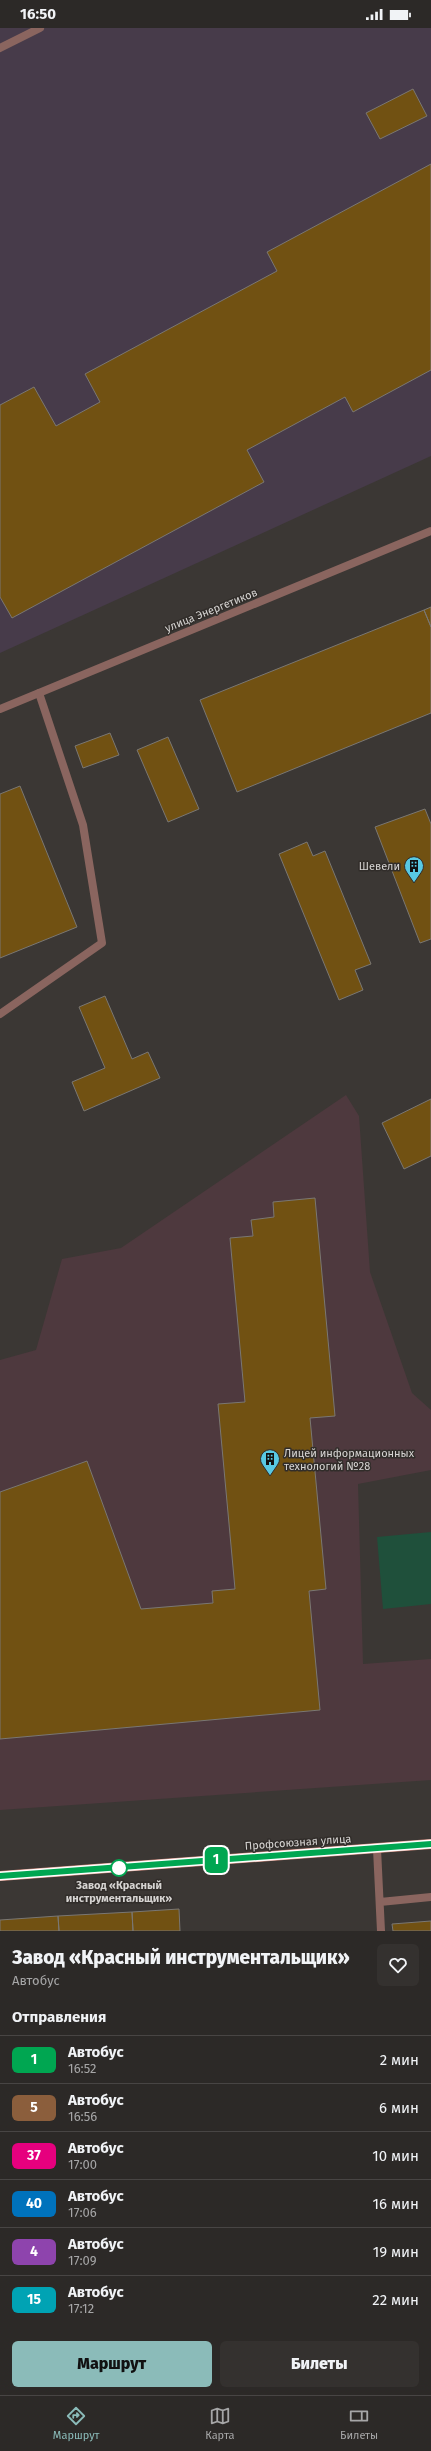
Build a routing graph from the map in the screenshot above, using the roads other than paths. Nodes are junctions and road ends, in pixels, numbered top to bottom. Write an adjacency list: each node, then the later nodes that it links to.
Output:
1 (40, 28): 2 (street)
2 (0, 48)
3 (431, 531): 4 (street, улица Энергетиков)
4 (39, 693): 5 (street, улица Энергетиков); 6 (street)
5 (0, 709)
6 (0, 1014)
7 (431, 1844): 8 (main road, Профсоюзная улица)
8 (377, 1848): 9 (main road, Профсоюзная улица); 11 (street)
9 (0, 1876)
10 (431, 1897): 11 (street)
11 (380, 1902): 12 (street)
12 (381, 1931)

